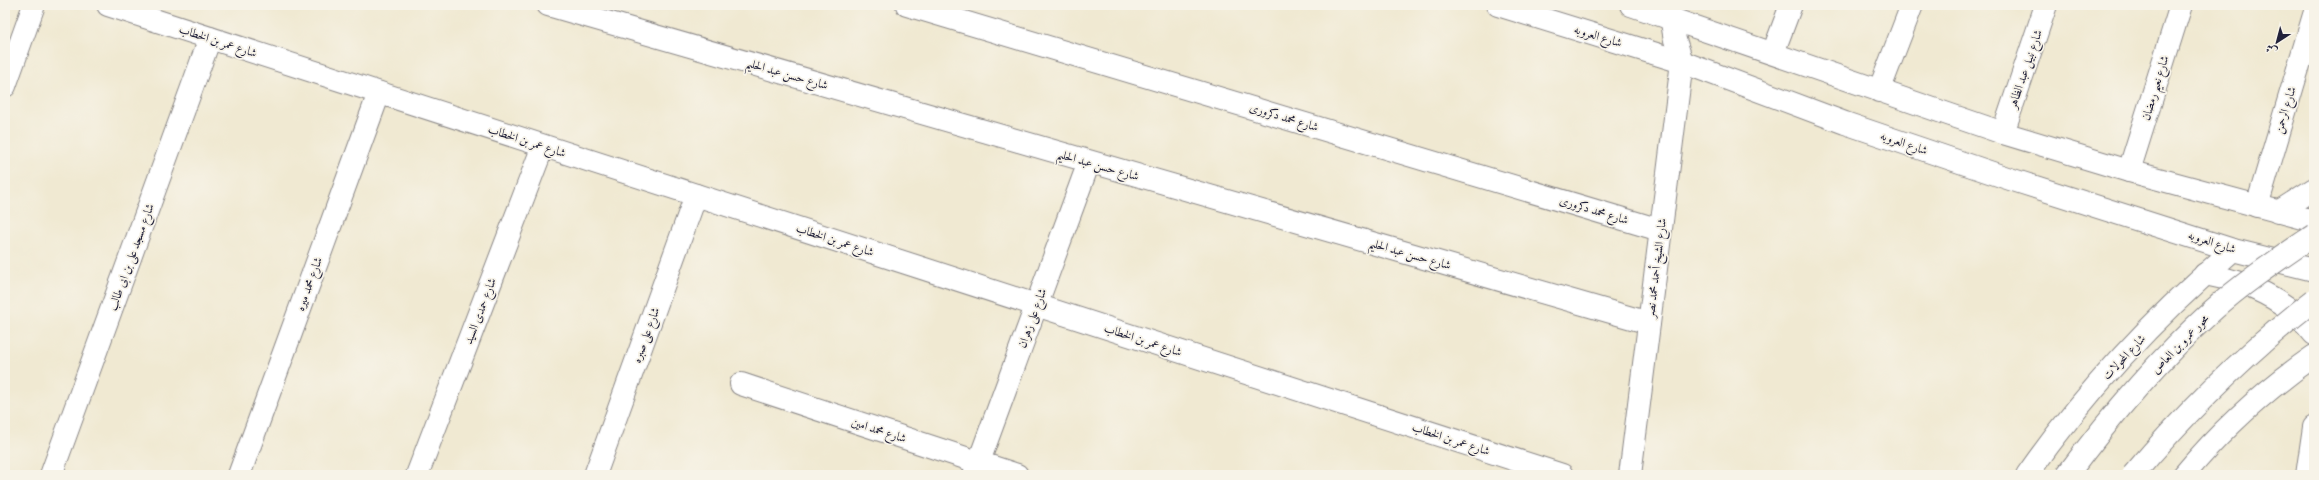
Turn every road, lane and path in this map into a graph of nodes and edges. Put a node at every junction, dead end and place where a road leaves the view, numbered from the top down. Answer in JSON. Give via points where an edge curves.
{"nodes":[{"id":1,"x":34,"y":5,"type":"edge"},
{"id":2,"x":108,"y":5,"type":"edge"},
{"id":3,"x":548,"y":5,"type":"edge"},
{"id":4,"x":907,"y":5,"type":"edge"},
{"id":5,"x":1498,"y":5,"type":"edge"},
{"id":6,"x":1631,"y":5,"type":"edge"},
{"id":7,"x":1791,"y":5,"type":"edge"},
{"id":8,"x":1912,"y":5,"type":"edge"},
{"id":9,"x":2046,"y":5,"type":"edge"},
{"id":10,"x":2181,"y":5,"type":"edge"},
{"id":11,"x":1670,"y":11,"type":"edge"},
{"id":12,"x":2314,"y":15,"type":"edge"},
{"id":13,"x":210,"y":38,"type":"junction"},
{"id":14,"x":1773,"y":53,"type":"junction"},
{"id":15,"x":1682,"y":62,"type":"junction"},
{"id":16,"x":5,"y":86,"type":"edge"},
{"id":17,"x":1879,"y":91,"type":"junction"},
{"id":18,"x":380,"y":93,"type":"junction"},
{"id":19,"x":2003,"y":133,"type":"junction"},
{"id":20,"x":543,"y":146,"type":"junction"},
{"id":21,"x":1089,"y":162,"type":"junction"},
{"id":22,"x":2129,"y":171,"type":"junction"},
{"id":23,"x":2314,"y":189,"type":"edge"},
{"id":24,"x":696,"y":196,"type":"junction"},
{"id":25,"x":2257,"y":206,"type":"junction"},
{"id":26,"x":2278,"y":212,"type":"junction"},
{"id":27,"x":2314,"y":221,"type":"edge"},
{"id":28,"x":1660,"y":230,"type":"junction"},
{"id":29,"x":2314,"y":235,"type":"edge"},
{"id":30,"x":2233,"y":250,"type":"junction"},
{"id":31,"x":2314,"y":270,"type":"edge"},
{"id":32,"x":2204,"y":274,"type":"junction"},
{"id":33,"x":2314,"y":300,"type":"edge"},
{"id":34,"x":1036,"y":306,"type":"junction"},
{"id":35,"x":1649,"y":324,"type":"junction"},
{"id":36,"x":2314,"y":334,"type":"edge"},
{"id":37,"x":2314,"y":356,"type":"edge"},
{"id":38,"x":741,"y":384,"type":"dead end"},
{"id":39,"x":2314,"y":427,"type":"edge"},
{"id":40,"x":976,"y":469,"type":"edge"},
{"id":41,"x":51,"y":475,"type":"edge"},
{"id":42,"x":238,"y":475,"type":"edge"},
{"id":43,"x":417,"y":475,"type":"edge"},
{"id":44,"x":595,"y":475,"type":"edge"},
{"id":45,"x":1017,"y":475,"type":"edge"},
{"id":46,"x":1562,"y":475,"type":"edge"},
{"id":47,"x":1630,"y":475,"type":"edge"},
{"id":48,"x":2027,"y":475,"type":"edge"},
{"id":49,"x":2067,"y":475,"type":"edge"},
{"id":50,"x":2133,"y":475,"type":"edge"},
{"id":51,"x":2184,"y":475,"type":"edge"},
{"id":52,"x":2307,"y":475,"type":"edge"}],
"edges":[{"from":1,"to":16,"type":"street"},
{"from":2,"to":13,"type":"street","name":"شارع عمر بن الخطاب"},
{"from":3,"to":21,"type":"street","name":"شارع حسن عبد الحليم"},
{"from":4,"to":28,"type":"street","name":"شارع محمد دكرورى"},
{"from":5,"to":15,"type":"street","name":"شارع العروبه"},
{"from":6,"to":11,"type":"street"},
{"from":7,"to":14,"type":"street"},
{"from":8,"to":17,"type":"street"},
{"from":9,"to":19,"type":"street","name":"شارع نبيل عبد الظاهر"},
{"from":10,"to":22,"type":"street","name":"شارع نعيم رمضان"},
{"from":11,"to":14,"type":"street"},
{"from":11,"to":15,"type":"street"},
{"from":12,"to":25,"type":"street","name":"شارع الرحمن"},
{"from":13,"to":18,"type":"street","name":"شارع عمر بن الخطاب"},
{"from":13,"to":41,"type":"street","name":"شارع مسجد على بن ابى طالب"},
{"from":14,"to":17,"type":"street"},
{"from":15,"to":28,"type":"street","name":"شارع الشيخ أحمد محمد نصر"},
{"from":15,"to":30,"type":"street","name":"شارع العروبه","via":[[1845,124]]},
{"from":17,"to":19,"type":"street"},
{"from":18,"to":20,"type":"street","name":"شارع عمر بن الخطاب"},
{"from":18,"to":42,"type":"street","name":"شارع محمد ميره"},
{"from":19,"to":22,"type":"street"},
{"from":20,"to":24,"type":"street","name":"شارع عمر بن الخطاب"},
{"from":20,"to":43,"type":"street","name":"شارع حمدى السيد"},
{"from":21,"to":34,"type":"street","name":"شارع على زهران"},
{"from":21,"to":35,"type":"street","name":"شارع حسن عبد الحليم"},
{"from":22,"to":25,"type":"street"},
{"from":23,"to":26,"type":"street"},
{"from":24,"to":34,"type":"street","name":"شارع عمر بن الخطاب"},
{"from":24,"to":44,"type":"street","name":"شارع على صبره"},
{"from":25,"to":26,"type":"street"},
{"from":26,"to":27,"type":"street"},
{"from":28,"to":35,"type":"street","name":"شارع الشيخ أحمد محمد نصر"},
{"from":29,"to":49,"type":"street","name":"محور عمرو بن العاص","bridge":true,"via":[[2261,270],[2212,311],[2122,405]]},
{"from":30,"to":31,"type":"street","name":"شارع العروبه"},
{"from":30,"to":32,"type":"street","name":"شارع المحولات"},
{"from":32,"to":36,"type":"street","via":[[2231,279],[2257,289],[2281,303]]},
{"from":32,"to":48,"type":"street","name":"شارع المحولات","via":[[2124,355]]},
{"from":33,"to":50,"type":"street","bridge":true,"via":[[2252,350],[2208,392]]},
{"from":34,"to":40,"type":"street","name":"شارع على زهران"},
{"from":34,"to":46,"type":"street","name":"شارع عمر بن الخطاب"},
{"from":35,"to":47,"type":"street","name":"شارع الشيخ أحمد محمد نصر"},
{"from":37,"to":51,"type":"street","via":[[2284,377],[2242,413]]},
{"from":38,"to":40,"type":"street","name":"شارع محمد امين"},
{"from":39,"to":52,"type":"street"},
{"from":40,"to":45,"type":"street","name":"شارع محمد امين"}]}
